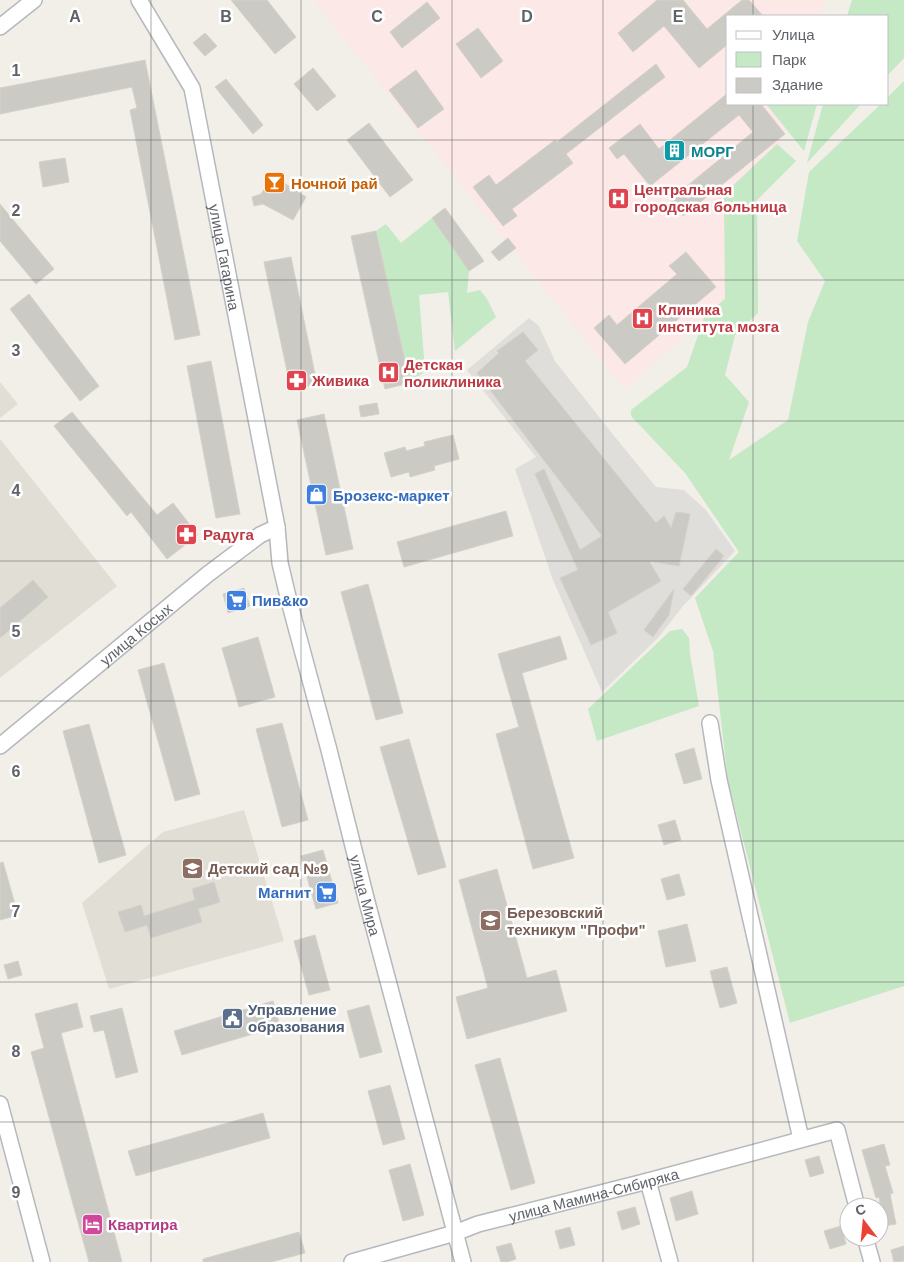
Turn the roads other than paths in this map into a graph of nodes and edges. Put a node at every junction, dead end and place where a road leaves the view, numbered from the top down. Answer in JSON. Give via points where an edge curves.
{"nodes":[{"id":1,"x":34,"y":0,"type":"edge"},
{"id":2,"x":139,"y":0,"type":"edge"},
{"id":3,"x":0,"y":27,"type":"edge"},
{"id":4,"x":277,"y":527,"type":"junction"},
{"id":5,"x":710,"y":723,"type":"dead end"},
{"id":6,"x":0,"y":746,"type":"edge"},
{"id":7,"x":0,"y":1104,"type":"edge"},
{"id":8,"x":800,"y":1140,"type":"junction"},
{"id":9,"x":648,"y":1181,"type":"junction"},
{"id":10,"x":854,"y":1197,"type":"edge"},
{"id":11,"x":455,"y":1233,"type":"junction"},
{"id":12,"x":868,"y":1247,"type":"edge"},
{"id":13,"x":42,"y":1262,"type":"edge"},
{"id":14,"x":352,"y":1262,"type":"edge"},
{"id":15,"x":462,"y":1262,"type":"edge"},
{"id":16,"x":670,"y":1262,"type":"edge"},
{"id":17,"x":872,"y":1262,"type":"edge"}],
"edges":[{"from":1,"to":3,"type":"street"},
{"from":2,"to":4,"type":"street","name":"улица Гагарина","via":[[192,88]]},
{"from":4,"to":6,"type":"street","name":"улица Косых","via":[[260,535],[208,574]]},
{"from":4,"to":11,"type":"street","name":"улица Мира","via":[[280,563],[289,601]]},
{"from":5,"to":8,"type":"street","via":[[719,780]]},
{"from":7,"to":13,"type":"street"},
{"from":8,"to":9,"type":"street","name":"улица Мамина-Сибиряка"},
{"from":8,"to":10,"type":"street","name":"улица Мамина-Сибиряка","via":[[836,1130]]},
{"from":9,"to":11,"type":"street","name":"улица Мамина-Сибиряка","via":[[478,1224]]},
{"from":9,"to":16,"type":"street"},
{"from":11,"to":14,"type":"street","name":"улица Мамина-Сибиряка"},
{"from":11,"to":15,"type":"street","name":"улица Мира"},
{"from":12,"to":17,"type":"street"}]}
